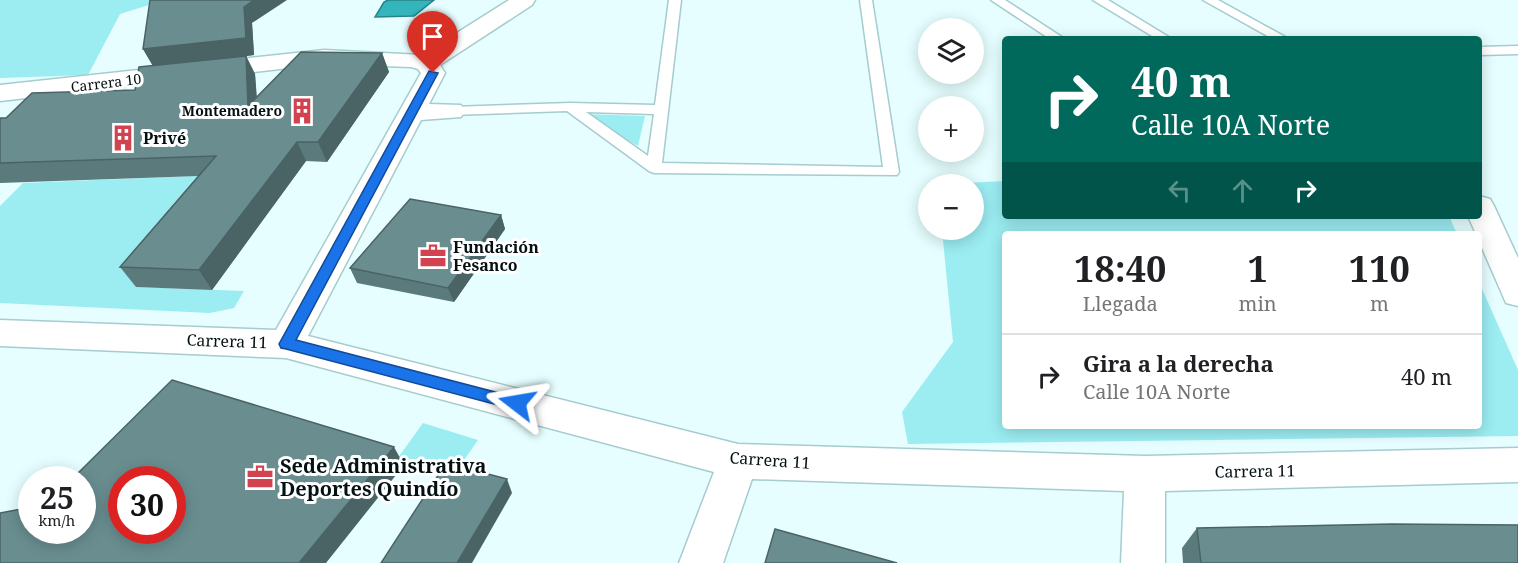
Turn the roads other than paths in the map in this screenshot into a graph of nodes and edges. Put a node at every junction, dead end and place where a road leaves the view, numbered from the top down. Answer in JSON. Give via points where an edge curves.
{"nodes":[{"id":1,"x":524,"y":0,"type":"edge"},
{"id":2,"x":675,"y":0,"type":"edge"},
{"id":3,"x":866,"y":0,"type":"edge"},
{"id":4,"x":997,"y":0,"type":"edge"},
{"id":5,"x":1099,"y":0,"type":"edge"},
{"id":6,"x":1209,"y":0,"type":"edge"},
{"id":7,"x":1054,"y":36,"type":"edge"},
{"id":8,"x":1161,"y":36,"type":"edge"},
{"id":9,"x":1277,"y":36,"type":"edge"},
{"id":10,"x":1518,"y":50,"type":"edge"},
{"id":11,"x":1482,"y":51,"type":"edge"},
{"id":12,"x":426,"y":63,"type":"junction"},
{"id":13,"x":0,"y":93,"type":"edge"},
{"id":14,"x":570,"y":107,"type":"junction"},
{"id":15,"x":662,"y":110,"type":"junction"},
{"id":16,"x":452,"y":111,"type":"joint"},
{"id":17,"x":411,"y":112,"type":"junction"},
{"id":18,"x":654,"y":168,"type":"junction"},
{"id":19,"x":1482,"y":213,"type":"edge"},
{"id":20,"x":1518,"y":294,"type":"edge"},
{"id":21,"x":0,"y":333,"type":"edge"},
{"id":22,"x":286,"y":344,"type":"junction"},
{"id":23,"x":738,"y":461,"type":"junction"},
{"id":24,"x":1518,"y":465,"type":"edge"},
{"id":25,"x":1145,"y":474,"type":"junction"},
{"id":26,"x":701,"y":563,"type":"edge"},
{"id":27,"x":1143,"y":563,"type":"edge"}],
"edges":[{"from":1,"to":12,"type":"street"},
{"from":2,"to":15,"type":"lane"},
{"from":3,"to":18,"type":"lane","via":[[891,172]]},
{"from":4,"to":7,"type":"lane"},
{"from":5,"to":8,"type":"lane"},
{"from":6,"to":9,"type":"lane"},
{"from":10,"to":11,"type":"lane"},
{"from":12,"to":13,"type":"street","name":"Carrera 10","via":[[324,57]]},
{"from":12,"to":17,"type":"street","via":[[433,73]]},
{"from":14,"to":15,"type":"lane"},
{"from":14,"to":16,"type":"lane"},
{"from":14,"to":18,"type":"lane"},
{"from":15,"to":18,"type":"lane"},
{"from":16,"to":17,"type":"street"},
{"from":17,"to":22,"type":"street"},
{"from":19,"to":20,"type":"street"},
{"from":21,"to":22,"type":"street","name":"Carrera 11"},
{"from":22,"to":23,"type":"street","name":"Carrera 11"},
{"from":23,"to":25,"type":"street","name":"Carrera 11"},
{"from":23,"to":26,"type":"street"},
{"from":24,"to":25,"type":"street","name":"Carrera 11"},
{"from":25,"to":27,"type":"street"}]}
